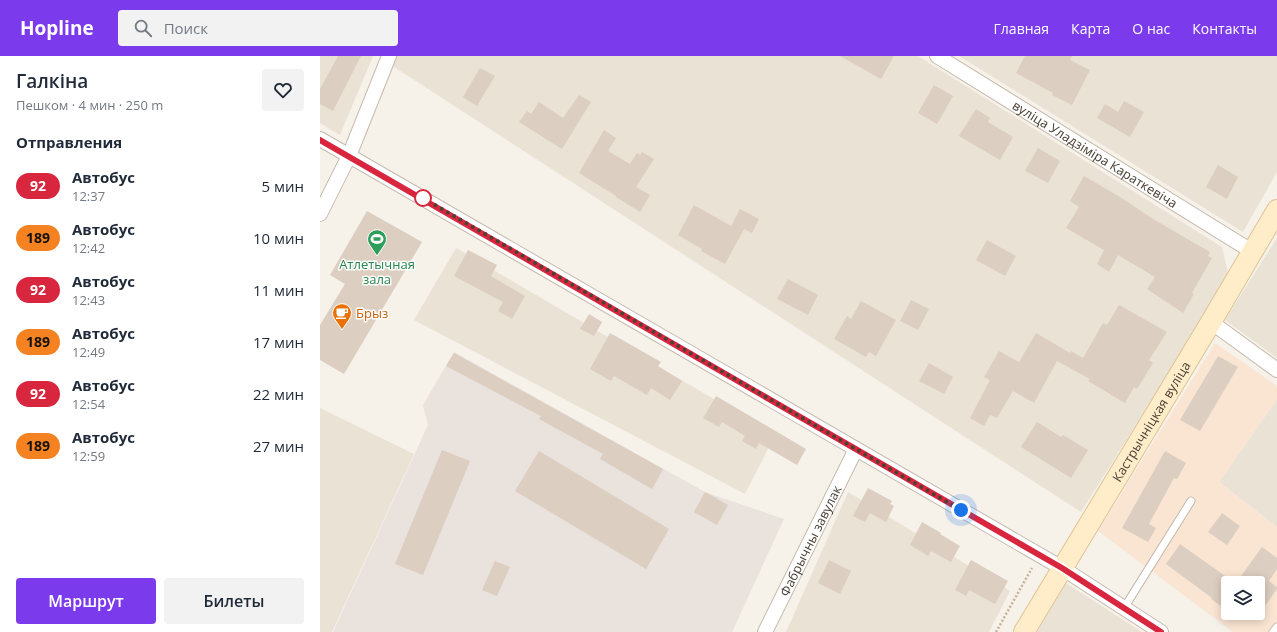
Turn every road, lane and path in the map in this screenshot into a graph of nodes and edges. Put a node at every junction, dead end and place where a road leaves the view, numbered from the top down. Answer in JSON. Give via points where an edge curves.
{"nodes":[{"id":1,"x":389,"y":56,"type":"edge"},
{"id":2,"x":937,"y":56,"type":"edge"},
{"id":3,"x":320,"y":140,"type":"edge"},
{"id":4,"x":349,"y":156,"type":"junction"},
{"id":5,"x":320,"y":214,"type":"edge"},
{"id":6,"x":1275,"y":217,"type":"edge"},
{"id":7,"x":1253,"y":252,"type":"junction"},
{"id":8,"x":1211,"y":322,"type":"junction"},
{"id":9,"x":1277,"y":370,"type":"edge"},
{"id":10,"x":856,"y":449,"type":"junction"},
{"id":11,"x":1190,"y":501,"type":"dead end"},
{"id":12,"x":1039,"y":555,"type":"junction"},
{"id":13,"x":1062,"y":568,"type":"junction"},
{"id":14,"x":1124,"y":608,"type":"junction"},
{"id":15,"x":1277,"y":627,"type":"edge"},
{"id":16,"x":765,"y":632,"type":"edge"},
{"id":17,"x":996,"y":632,"type":"edge"},
{"id":18,"x":1024,"y":632,"type":"edge"},
{"id":19,"x":1161,"y":632,"type":"edge"},
{"id":20,"x":1274,"y":632,"type":"edge"}],
"edges":[{"from":1,"to":4,"type":"street"},
{"from":2,"to":7,"type":"street","name":"вуліца Уладзіміра Караткевіча"},
{"from":3,"to":4,"type":"street"},
{"from":4,"to":5,"type":"street"},
{"from":4,"to":10,"type":"street"},
{"from":6,"to":7,"type":"main road","name":"Кастрычніцкая вуліца"},
{"from":7,"to":8,"type":"main road","name":"Кастрычніцкая вуліца"},
{"from":8,"to":9,"type":"street"},
{"from":8,"to":13,"type":"main road","name":"Кастрычніцкая вуліца"},
{"from":10,"to":12,"type":"street"},
{"from":10,"to":16,"type":"street","name":"Фабрычны завулак"},
{"from":11,"to":14,"type":"lane"},
{"from":12,"to":13,"type":"street"},
{"from":12,"to":17,"type":"path"},
{"from":13,"to":14,"type":"street"},
{"from":13,"to":18,"type":"main road","name":"Кастрычніцкая вуліца"},
{"from":14,"to":19,"type":"street"},
{"from":15,"to":20,"type":"lane"}]}
